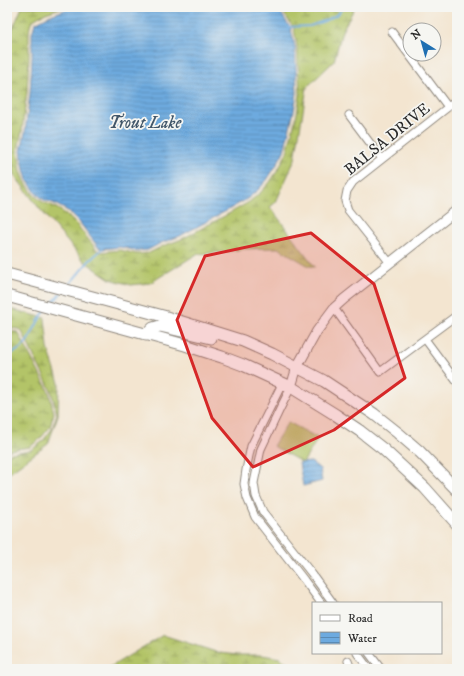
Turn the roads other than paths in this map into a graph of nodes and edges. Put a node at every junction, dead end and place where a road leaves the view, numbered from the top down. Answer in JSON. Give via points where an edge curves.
{"nodes":[{"id":1,"x":392,"y":32,"type":"dead end"},
{"id":2,"x":457,"y":100,"type":"edge"},
{"id":3,"x":448,"y":107,"type":"junction"},
{"id":4,"x":348,"y":115,"type":"dead end"},
{"id":5,"x":382,"y":159,"type":"junction"},
{"id":6,"x":457,"y":210,"type":"edge"},
{"id":7,"x":390,"y":263,"type":"junction"},
{"id":8,"x":7,"y":274,"type":"edge"},
{"id":9,"x":7,"y":296,"type":"edge"},
{"id":10,"x":334,"y":308,"type":"junction"},
{"id":11,"x":457,"y":315,"type":"edge"},
{"id":12,"x":146,"y":335,"type":"junction"},
{"id":13,"x":425,"y":339,"type":"junction"},
{"id":14,"x":243,"y":341,"type":"junction"},
{"id":15,"x":297,"y":367,"type":"junction"},
{"id":16,"x":457,"y":382,"type":"edge"},
{"id":17,"x":286,"y":386,"type":"junction"},
{"id":18,"x":457,"y":490,"type":"edge"},
{"id":19,"x":457,"y":524,"type":"edge"},
{"id":20,"x":320,"y":602,"type":"edge"},
{"id":21,"x":331,"y":602,"type":"edge"},
{"id":22,"x":358,"y":654,"type":"edge"},
{"id":23,"x":370,"y":654,"type":"edge"},
{"id":24,"x":348,"y":661,"type":"dead end"},
{"id":25,"x":351,"y":669,"type":"edge"},
{"id":26,"x":369,"y":669,"type":"edge"},
{"id":27,"x":381,"y":669,"type":"edge"}],
"edges":[{"from":1,"to":3,"type":"street"},
{"from":2,"to":3,"type":"street","name":"BALSA DRIVE"},
{"from":3,"to":5,"type":"street","name":"BALSA DRIVE"},
{"from":4,"to":5,"type":"street"},
{"from":5,"to":7,"type":"street","name":"BALSA DRIVE","via":[[353,182],[344,201],[348,210]]},
{"from":6,"to":7,"type":"street"},
{"from":7,"to":10,"type":"street"},
{"from":8,"to":14,"type":"main road","via":[[163,316]]},
{"from":9,"to":12,"type":"main road"},
{"from":10,"to":13,"type":"street","via":[[380,372]]},
{"from":10,"to":15,"type":"street","via":[[317,331]]},
{"from":11,"to":13,"type":"street"},
{"from":12,"to":14,"type":"main road","via":[[160,326],[223,341]]},
{"from":12,"to":17,"type":"main road","via":[[222,357]]},
{"from":13,"to":16,"type":"street"},
{"from":14,"to":15,"type":"main road"},
{"from":15,"to":17,"type":"street"},
{"from":15,"to":18,"type":"main road","via":[[324,381],[374,414],[420,452]]},
{"from":17,"to":19,"type":"main road","via":[[336,415],[383,449],[425,488]]},
{"from":17,"to":20,"type":"street","via":[[252,446],[244,484],[255,517]]},
{"from":17,"to":21,"type":"street","via":[[280,407],[261,449],[254,483],[256,496],[263,512]]},
{"from":22,"to":26,"type":"street"},
{"from":23,"to":27,"type":"street"},
{"from":24,"to":25,"type":"street"}]}
